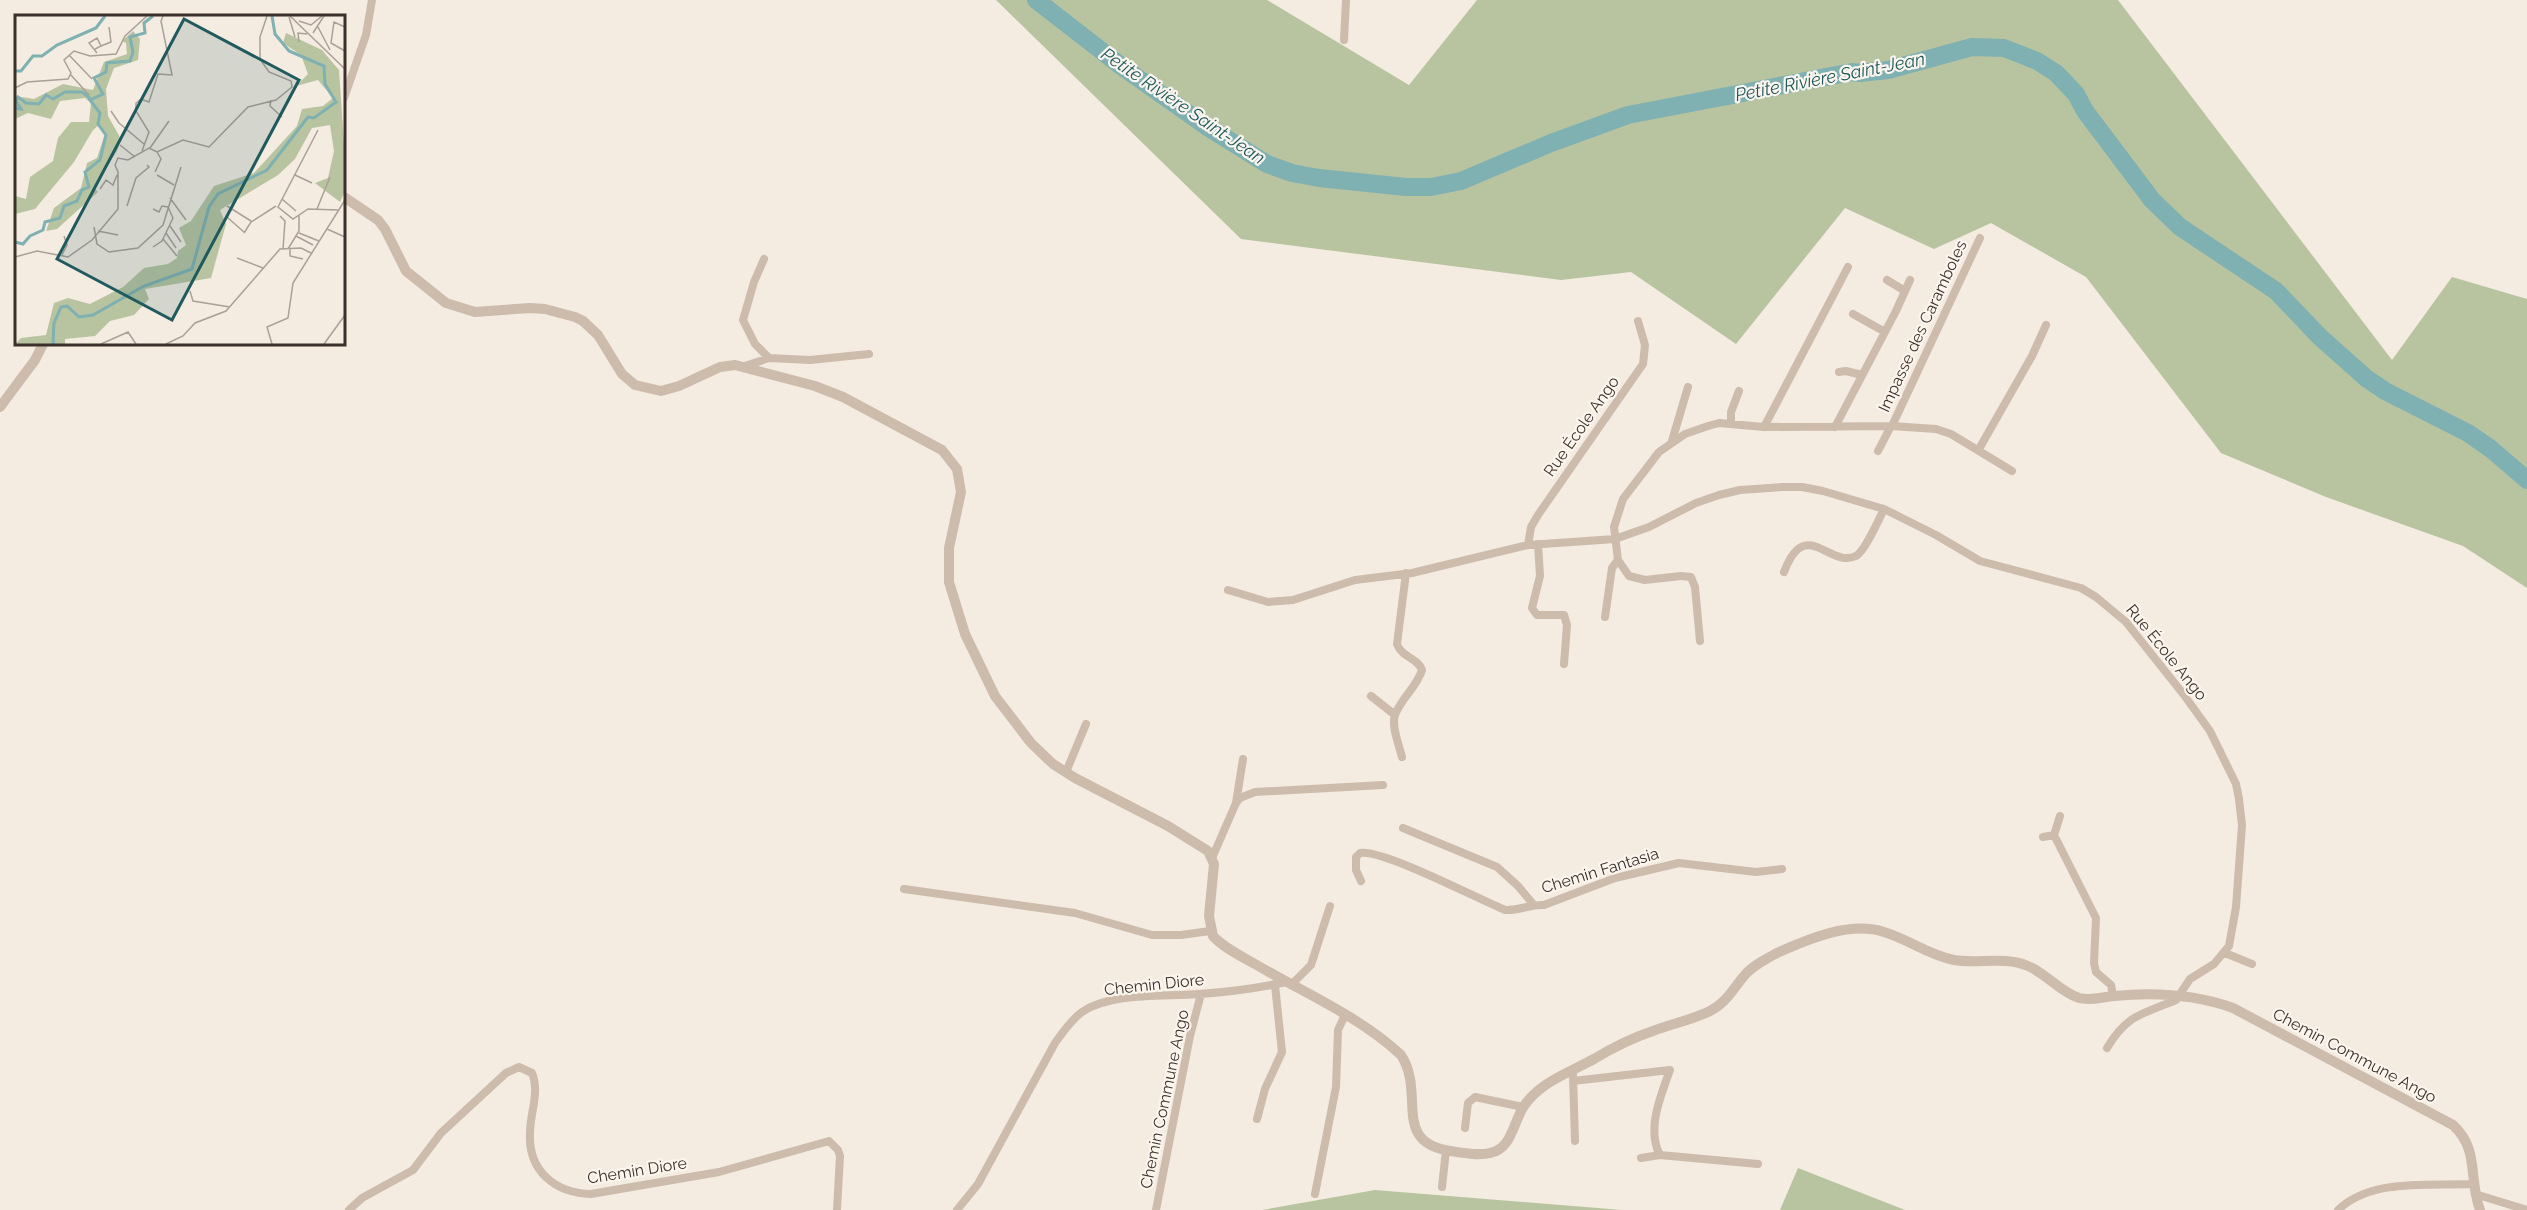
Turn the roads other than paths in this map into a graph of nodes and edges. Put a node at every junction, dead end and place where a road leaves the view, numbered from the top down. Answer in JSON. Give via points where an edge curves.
{"nodes":[{"id":1,"x":372,"y":0,"type":"edge"},
{"id":2,"x":1346,"y":0,"type":"edge"},
{"id":3,"x":1344,"y":40,"type":"dead end"},
{"id":4,"x":345,"y":95,"type":"edge"},
{"id":5,"x":345,"y":198,"type":"edge"},
{"id":6,"x":1980,"y":238,"type":"dead end"},
{"id":7,"x":764,"y":259,"type":"dead end"},
{"id":8,"x":1848,"y":267,"type":"dead end"},
{"id":9,"x":1887,"y":280,"type":"dead end"},
{"id":10,"x":1910,"y":280,"type":"dead end"},
{"id":11,"x":1905,"y":291,"type":"junction"},
{"id":12,"x":1853,"y":314,"type":"dead end"},
{"id":13,"x":1638,"y":321,"type":"dead end"},
{"id":14,"x":2046,"y":325,"type":"dead end"},
{"id":15,"x":1884,"y":332,"type":"junction"},
{"id":16,"x":42,"y":345,"type":"edge"},
{"id":17,"x":869,"y":354,"type":"dead end"},
{"id":18,"x":769,"y":358,"type":"junction"},
{"id":19,"x":742,"y":367,"type":"junction"},
{"id":20,"x":1839,"y":372,"type":"dead end"},
{"id":21,"x":1862,"y":375,"type":"junction"},
{"id":22,"x":1688,"y":387,"type":"dead end"},
{"id":23,"x":1739,"y":391,"type":"dead end"},
{"id":24,"x":0,"y":407,"type":"edge"},
{"id":25,"x":1731,"y":424,"type":"junction"},
{"id":26,"x":1891,"y":426,"type":"junction"},
{"id":27,"x":1764,"y":427,"type":"junction"},
{"id":28,"x":1835,"y":427,"type":"junction"},
{"id":29,"x":1672,"y":441,"type":"junction"},
{"id":30,"x":1979,"y":449,"type":"junction"},
{"id":31,"x":1878,"y":451,"type":"dead end"},
{"id":32,"x":2012,"y":471,"type":"dead end"},
{"id":33,"x":1884,"y":509,"type":"junction"},
{"id":34,"x":1615,"y":539,"type":"junction"},
{"id":35,"x":1538,"y":544,"type":"junction"},
{"id":36,"x":1528,"y":545,"type":"junction"},
{"id":37,"x":1618,"y":560,"type":"junction"},
{"id":38,"x":1784,"y":572,"type":"dead end"},
{"id":39,"x":1406,"y":573,"type":"junction"},
{"id":40,"x":1228,"y":590,"type":"dead end"},
{"id":41,"x":1605,"y":617,"type":"dead end"},
{"id":42,"x":1700,"y":641,"type":"dead end"},
{"id":43,"x":1564,"y":664,"type":"dead end"},
{"id":44,"x":1371,"y":696,"type":"dead end"},
{"id":45,"x":1395,"y":715,"type":"junction"},
{"id":46,"x":1086,"y":723,"type":"dead end"},
{"id":47,"x":1402,"y":757,"type":"dead end"},
{"id":48,"x":1243,"y":759,"type":"dead end"},
{"id":49,"x":1066,"y":772,"type":"junction"},
{"id":50,"x":1383,"y":785,"type":"dead end"},
{"id":51,"x":1236,"y":803,"type":"junction"},
{"id":52,"x":2060,"y":816,"type":"dead end"},
{"id":53,"x":1403,"y":828,"type":"dead end"},
{"id":54,"x":2054,"y":835,"type":"junction"},
{"id":55,"x":2043,"y":837,"type":"dead end"},
{"id":56,"x":1212,"y":858,"type":"junction"},
{"id":57,"x":1782,"y":869,"type":"dead end"},
{"id":58,"x":1361,"y":881,"type":"dead end"},
{"id":59,"x":903,"y":889,"type":"dead end"},
{"id":60,"x":1533,"y":904,"type":"junction"},
{"id":61,"x":1330,"y":906,"type":"dead end"},
{"id":62,"x":1210,"y":931,"type":"junction"},
{"id":63,"x":2225,"y":953,"type":"junction"},
{"id":64,"x":2252,"y":964,"type":"dead end"},
{"id":65,"x":1284,"y":984,"type":"junction"},
{"id":66,"x":1201,"y":994,"type":"junction"},
{"id":67,"x":2179,"y":994,"type":"junction"},
{"id":68,"x":2113,"y":996,"type":"junction"},
{"id":69,"x":1345,"y":1014,"type":"junction"},
{"id":70,"x":2107,"y":1048,"type":"dead end"},
{"id":71,"x":1573,"y":1075,"type":"junction"},
{"id":72,"x":1523,"y":1107,"type":"junction"},
{"id":73,"x":1257,"y":1119,"type":"dead end"},
{"id":74,"x":1465,"y":1128,"type":"dead end"},
{"id":75,"x":1575,"y":1141,"type":"dead end"},
{"id":76,"x":1446,"y":1150,"type":"junction"},
{"id":77,"x":1660,"y":1155,"type":"junction"},
{"id":78,"x":1641,"y":1158,"type":"dead end"},
{"id":79,"x":1758,"y":1164,"type":"dead end"},
{"id":80,"x":1442,"y":1187,"type":"dead end"},
{"id":81,"x":2474,"y":1189,"type":"junction"},
{"id":82,"x":1315,"y":1194,"type":"dead end"},
{"id":83,"x":349,"y":1210,"type":"edge"},
{"id":84,"x":837,"y":1210,"type":"edge"},
{"id":85,"x":957,"y":1210,"type":"edge"},
{"id":86,"x":1156,"y":1210,"type":"edge"},
{"id":87,"x":2338,"y":1210,"type":"edge"},
{"id":88,"x":2480,"y":1210,"type":"edge"},
{"id":89,"x":2527,"y":1210,"type":"edge"}],
"edges":[{"from":1,"to":4,"type":"street","via":[[366,35]]},
{"from":2,"to":3,"type":"street"},
{"from":5,"to":19,"type":"street","via":[[378,220],[406,271],[446,303],[475,312],[530,308],[575,317],[598,335],[621,374],[635,386],[661,391],[720,367]]},
{"from":6,"to":26,"type":"street","name":"Impasse des Caramboles"},
{"from":7,"to":18,"type":"street","via":[[743,320],[755,344]]},
{"from":8,"to":27,"type":"street"},
{"from":9,"to":11,"type":"street"},
{"from":10,"to":11,"type":"street"},
{"from":11,"to":15,"type":"street"},
{"from":12,"to":15,"type":"street"},
{"from":13,"to":36,"type":"street","name":"Rue École Ango","via":[[1645,345],[1643,364],[1538,515]]},
{"from":14,"to":30,"type":"street"},
{"from":15,"to":21,"type":"street"},
{"from":16,"to":24,"type":"street"},
{"from":17,"to":18,"type":"street","via":[[810,360]]},
{"from":18,"to":19,"type":"street"},
{"from":19,"to":49,"type":"street","via":[[843,397],[936,447],[954,462],[961,492],[948,563],[954,603],[995,696],[1031,743]]},
{"from":20,"to":21,"type":"street"},
{"from":21,"to":28,"type":"street"},
{"from":22,"to":29,"type":"street"},
{"from":23,"to":25,"type":"street"},
{"from":25,"to":27,"type":"street"},
{"from":25,"to":29,"type":"street","via":[[1708,426]]},
{"from":26,"to":28,"type":"street"},
{"from":26,"to":30,"type":"street","via":[[1936,429]]},
{"from":26,"to":31,"type":"street","name":"Impasse des Caramboles"},
{"from":27,"to":28,"type":"street"},
{"from":29,"to":34,"type":"street","via":[[1623,499],[1615,517]]},
{"from":30,"to":32,"type":"street"},
{"from":33,"to":34,"type":"street","name":"Rue École Ango","via":[[1802,487],[1740,490],[1696,503]]},
{"from":33,"to":38,"type":"street","via":[[1854,557],[1803,546],[1791,555]]},
{"from":33,"to":63,"type":"street","name":"Rue École Ango","via":[[1980,561],[2062,582],[2096,597],[2126,622],[2184,695],[2210,730],[2236,784],[2242,812],[2234,924]]},
{"from":34,"to":35,"type":"street","name":"Rue École Ango"},
{"from":34,"to":37,"type":"street"},
{"from":35,"to":36,"type":"street","name":"Rue École Ango"},
{"from":35,"to":43,"type":"street","via":[[1540,576],[1532,608],[1537,615],[1564,615]]},
{"from":36,"to":39,"type":"street","name":"Rue École Ango"},
{"from":37,"to":41,"type":"street","via":[[1612,568]]},
{"from":37,"to":42,"type":"street","via":[[1629,576],[1637,579],[1691,577]]},
{"from":39,"to":40,"type":"street","name":"Rue École Ango","via":[[1355,580],[1279,602]]},
{"from":39,"to":45,"type":"street","via":[[1397,644],[1401,653],[1422,670]]},
{"from":44,"to":45,"type":"street"},
{"from":45,"to":47,"type":"street"},
{"from":46,"to":49,"type":"street"},
{"from":48,"to":51,"type":"street"},
{"from":49,"to":56,"type":"street","via":[[1168,826],[1208,851]]},
{"from":50,"to":51,"type":"street","via":[[1255,792]]},
{"from":51,"to":56,"type":"street"},
{"from":52,"to":54,"type":"street"},
{"from":53,"to":60,"type":"street","name":"Chemin Fantasia","via":[[1497,867]]},
{"from":54,"to":55,"type":"street"},
{"from":54,"to":68,"type":"street","via":[[2094,913],[2095,968],[2111,985]]},
{"from":56,"to":62,"type":"street"},
{"from":57,"to":60,"type":"street","name":"Chemin Fantasia","via":[[1756,872],[1678,863],[1615,878],[1544,905]]},
{"from":58,"to":60,"type":"street","name":"Chemin Fantasia","via":[[1356,857],[1371,853],[1505,910]]},
{"from":59,"to":62,"type":"street","via":[[1075,913],[1152,935]]},
{"from":61,"to":65,"type":"street","via":[[1311,964]]},
{"from":62,"to":65,"type":"street","name":"Chemin Commune Ango","via":[[1217,940]]},
{"from":63,"to":64,"type":"street"},
{"from":63,"to":67,"type":"street","via":[[2190,979]]},
{"from":65,"to":66,"type":"street","name":"Chemin Diore"},
{"from":65,"to":69,"type":"street","name":"Chemin Commune Ango"},
{"from":65,"to":73,"type":"street","via":[[1282,1052]]},
{"from":66,"to":85,"type":"street","name":"Chemin Diore","via":[[1122,999],[1083,1011],[1055,1043],[978,1184]]},
{"from":66,"to":86,"type":"street","name":"Chemin Commune Ango"},
{"from":67,"to":68,"type":"street","name":"Chemin Commune Ango"},
{"from":67,"to":70,"type":"street","via":[[2176,1000],[2126,1022]]},
{"from":67,"to":81,"type":"street","name":"Chemin Commune Ango","via":[[2233,1008],[2442,1117],[2467,1142],[2472,1154]]},
{"from":68,"to":71,"type":"street","name":"Chemin Commune Ango","via":[[2079,998],[2026,965],[1951,959],[1884,932],[1846,930],[1776,954],[1746,974],[1727,1000],[1710,1011],[1638,1037]]},
{"from":69,"to":76,"type":"street","name":"Chemin Commune Ango","via":[[1401,1055],[1410,1073],[1417,1135],[1432,1147]]},
{"from":69,"to":82,"type":"street","via":[[1338,1030],[1336,1087]]},
{"from":71,"to":72,"type":"street","name":"Chemin Commune Ango","via":[[1546,1084]]},
{"from":71,"to":75,"type":"street"},
{"from":71,"to":77,"type":"street","name":"Chemin Commune Ango","via":[[1670,1070],[1656,1114]]},
{"from":72,"to":74,"type":"street","via":[[1475,1097],[1468,1102]]},
{"from":72,"to":76,"type":"street","name":"Chemin Commune Ango","via":[[1501,1149],[1480,1154]]},
{"from":76,"to":80,"type":"street"},
{"from":77,"to":78,"type":"street"},
{"from":77,"to":79,"type":"street"},
{"from":81,"to":87,"type":"street","via":[[2398,1187],[2366,1191]]},
{"from":81,"to":88,"type":"street","name":"Chemin Commune Ango"},
{"from":81,"to":89,"type":"street"},
{"from":83,"to":84,"type":"street","name":"Chemin Diore","via":[[362,1198],[407,1175],[441,1133],[506,1072],[519,1067],[532,1073],[536,1082],[530,1133],[533,1154],[542,1174],[558,1187],[591,1194],[719,1173],[829,1142],[840,1156]]}]}
